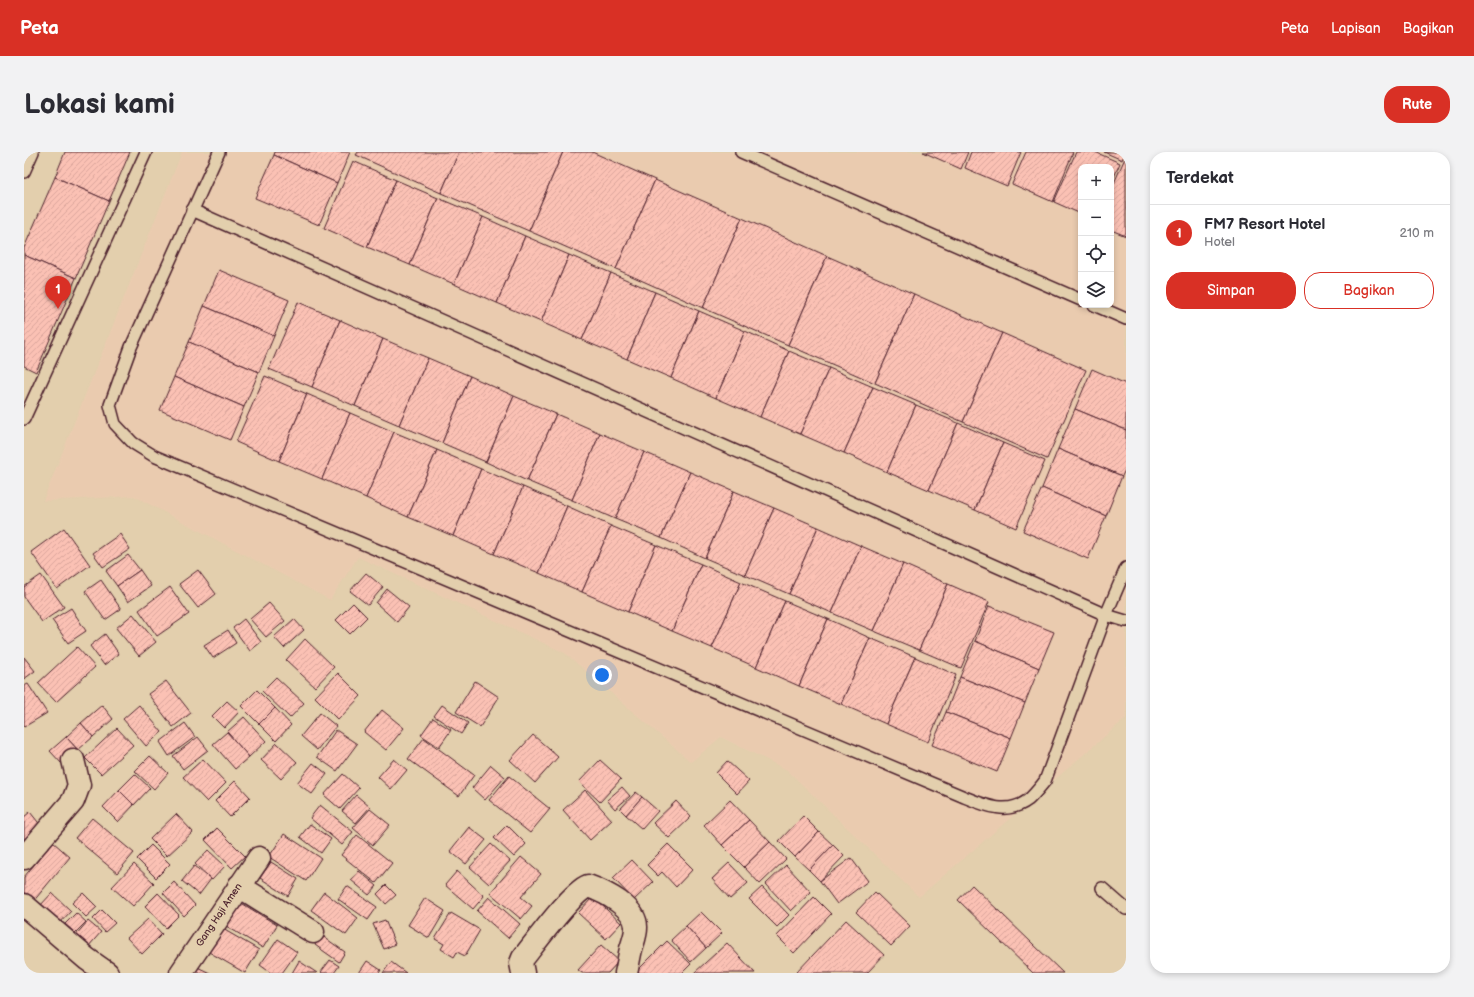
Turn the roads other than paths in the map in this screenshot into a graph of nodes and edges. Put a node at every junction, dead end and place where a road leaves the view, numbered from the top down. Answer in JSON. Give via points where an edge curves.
{"nodes":[{"id":1,"x":146,"y":152,"type":"edge"},
{"id":2,"x":219,"y":152,"type":"edge"},
{"id":3,"x":741,"y":152,"type":"edge"},
{"id":4,"x":29,"y":155,"type":"edge"},
{"id":5,"x":24,"y":172,"type":"edge"},
{"id":6,"x":192,"y":210,"type":"junction"},
{"id":7,"x":1078,"y":299,"type":"edge"},
{"id":8,"x":1101,"y":308,"type":"edge"},
{"id":9,"x":1126,"y":319,"type":"edge"},
{"id":10,"x":24,"y":419,"type":"edge"},
{"id":11,"x":1126,"y":568,"type":"edge"},
{"id":12,"x":1106,"y":615,"type":"junction"},
{"id":13,"x":1126,"y":620,"type":"edge"},
{"id":14,"x":73,"y":760,"type":"dead end"},
{"id":15,"x":24,"y":858,"type":"edge"},
{"id":16,"x":259,"y":858,"type":"dead end"},
{"id":17,"x":239,"y":886,"type":"junction"},
{"id":18,"x":1102,"y":888,"type":"dead end"},
{"id":19,"x":24,"y":905,"type":"edge"},
{"id":20,"x":1126,"y":909,"type":"edge"},
{"id":21,"x":313,"y":932,"type":"dead end"},
{"id":22,"x":107,"y":973,"type":"edge"},
{"id":23,"x":181,"y":973,"type":"edge"},
{"id":24,"x":523,"y":973,"type":"edge"},
{"id":25,"x":626,"y":973,"type":"edge"}],
"edges":[{"from":1,"to":10,"type":"lane"},
{"from":2,"to":6,"type":"lane"},
{"from":3,"to":7,"type":"lane"},
{"from":4,"to":5,"type":"lane"},
{"from":6,"to":12,"type":"lane"},
{"from":6,"to":12,"type":"lane","via":[[131,348],[110,405],[115,424],[133,443],[154,456],[990,807],[1010,809],[1028,800],[1045,781]]},
{"from":8,"to":9,"type":"lane"},
{"from":11,"to":12,"type":"lane"},
{"from":12,"to":13,"type":"lane"},
{"from":14,"to":15,"type":"street","via":[[79,785],[73,801]]},
{"from":16,"to":17,"type":"street","name":"Gang Haji Amen"},
{"from":17,"to":21,"type":"street"},
{"from":17,"to":23,"type":"street","name":"Gang Haji Amen"},
{"from":18,"to":20,"type":"lane"},
{"from":19,"to":22,"type":"street"},
{"from":24,"to":25,"type":"street","via":[[523,958],[566,906],[588,886],[631,911],[636,920]]}]}
